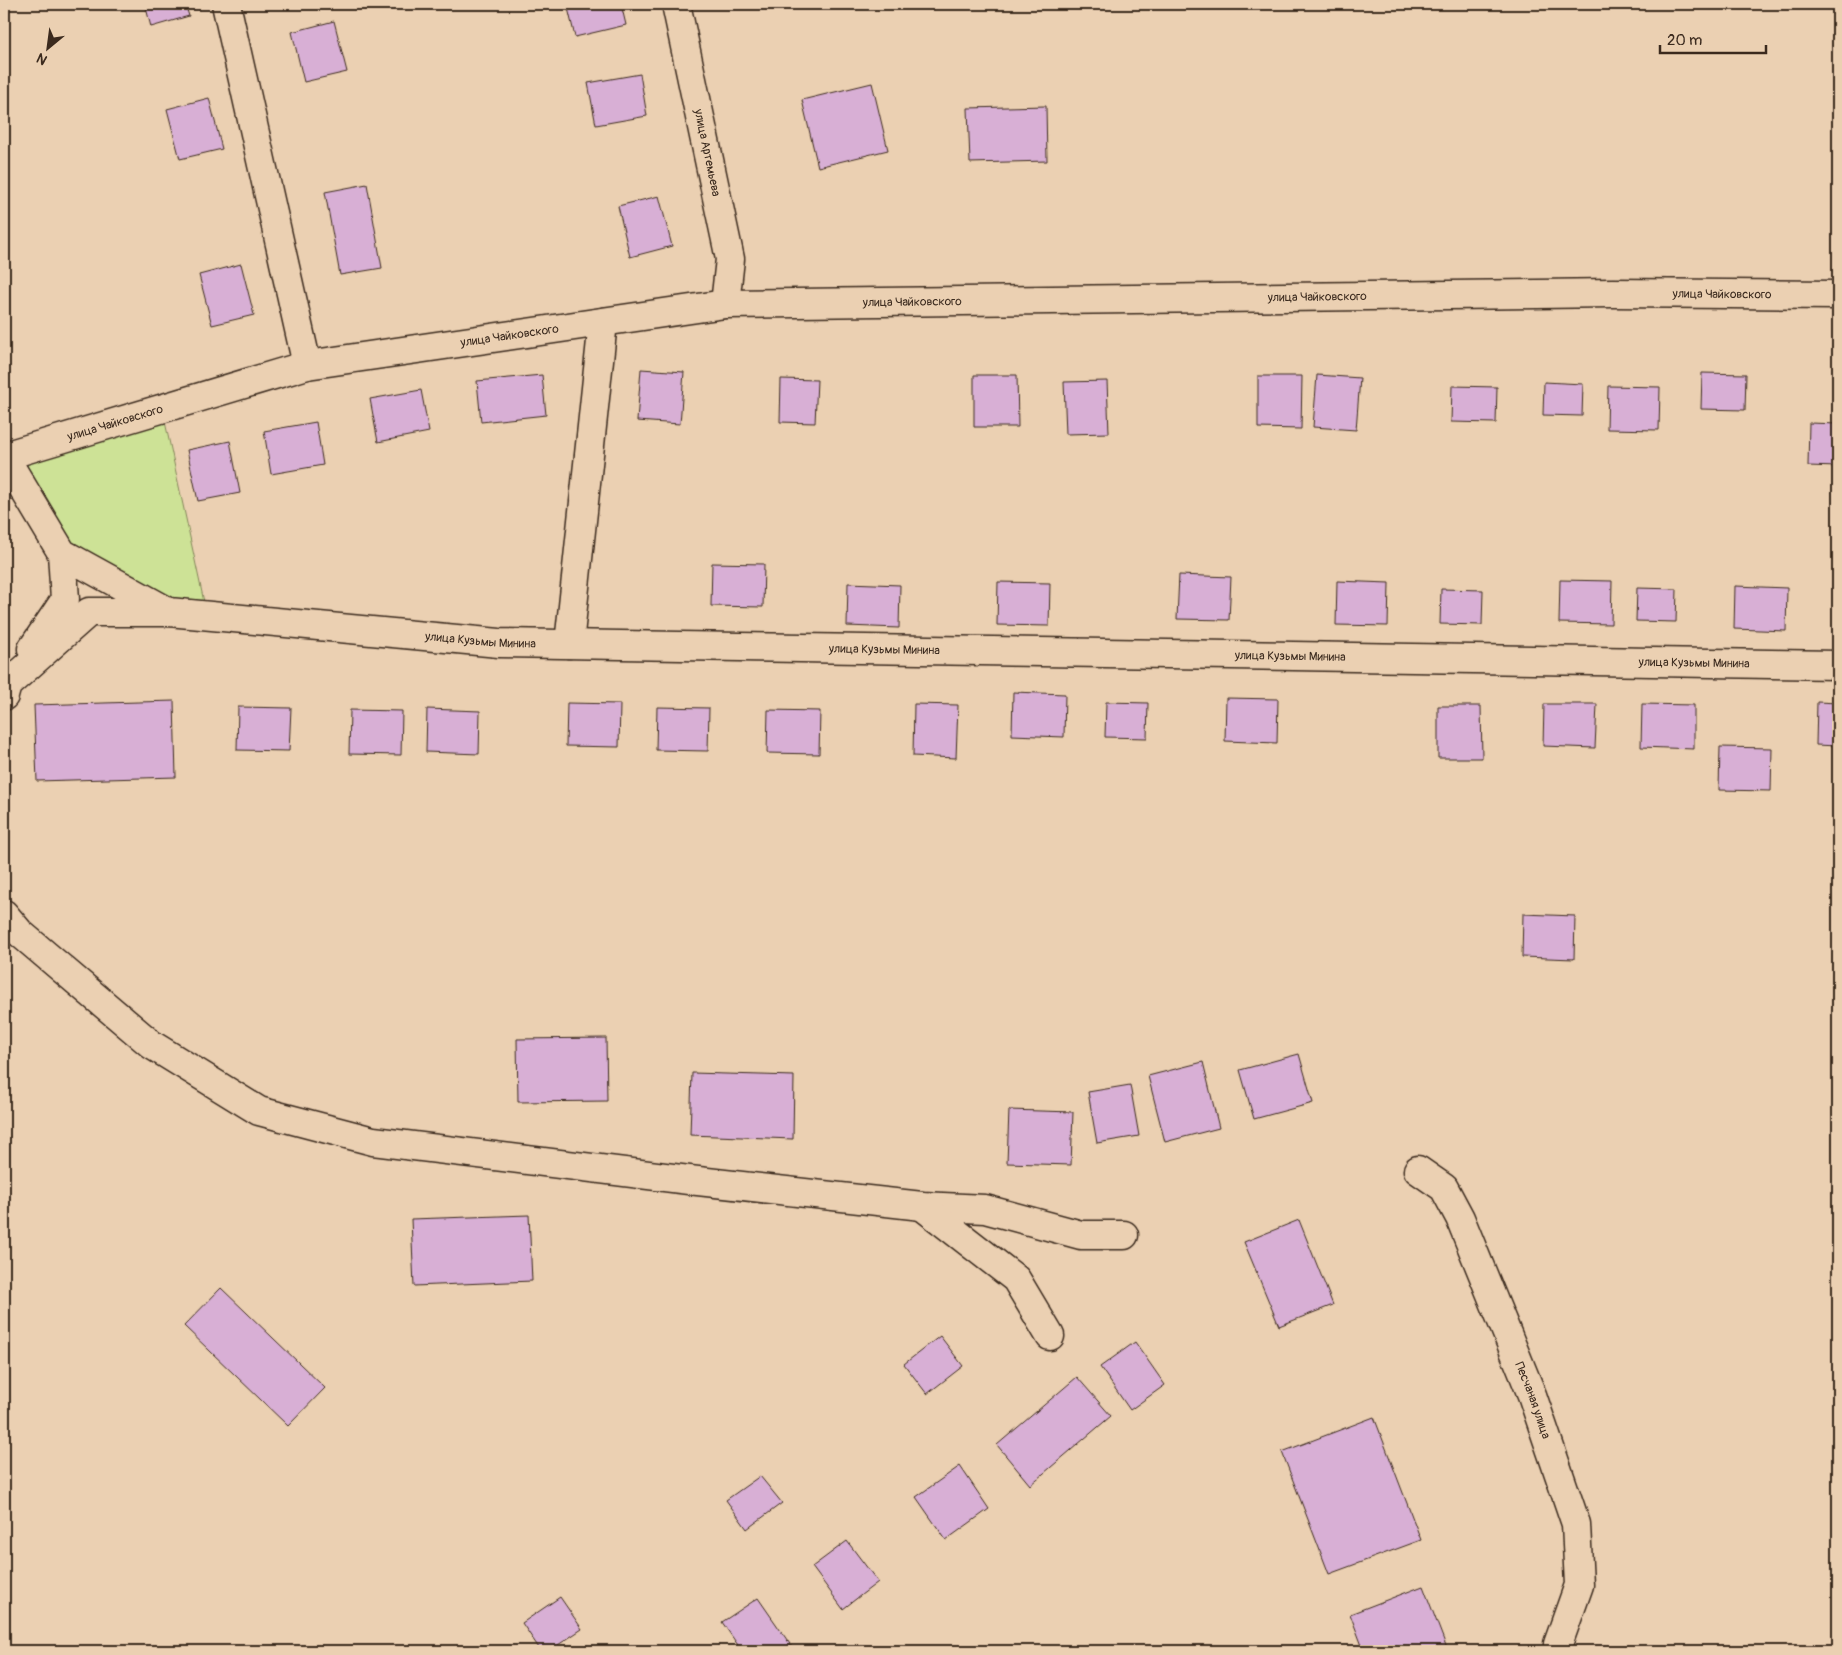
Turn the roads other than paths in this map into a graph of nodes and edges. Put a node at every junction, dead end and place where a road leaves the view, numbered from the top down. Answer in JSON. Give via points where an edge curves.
{"nodes":[{"id":1,"x":226,"y":4,"type":"edge"},
{"id":2,"x":676,"y":4,"type":"edge"},
{"id":3,"x":1838,"y":295,"type":"edge"},
{"id":4,"x":725,"y":304,"type":"junction"},
{"id":5,"x":603,"y":322,"type":"junction"},
{"id":6,"x":307,"y":365,"type":"junction"},
{"id":7,"x":4,"y":456,"type":"edge"},
{"id":8,"x":62,"y":552,"type":"junction"},
{"id":9,"x":170,"y":612,"type":"junction"},
{"id":10,"x":569,"y":644,"type":"junction"},
{"id":11,"x":1838,"y":665,"type":"edge"},
{"id":12,"x":5,"y":690,"type":"edge"},
{"id":13,"x":4,"y":914,"type":"edge"},
{"id":14,"x":1418,"y":1170,"type":"dead end"},
{"id":15,"x":922,"y":1206,"type":"junction"},
{"id":16,"x":1124,"y":1235,"type":"dead end"},
{"id":17,"x":1050,"y":1336,"type":"dead end"},
{"id":18,"x":1560,"y":1651,"type":"edge"}],
"edges":[{"from":1,"to":6,"type":"street"},
{"from":2,"to":4,"type":"street","name":"улица Артемьева","via":[[730,259]]},
{"from":3,"to":4,"type":"street","name":"улица Чайковского","via":[[1613,293]]},
{"from":4,"to":5,"type":"street","name":"улица Чайковского"},
{"from":5,"to":6,"type":"street","name":"улица Чайковского"},
{"from":5,"to":10,"type":"street"},
{"from":6,"to":7,"type":"street","name":"улица Чайковского"},
{"from":7,"to":8,"type":"street","name":"улица Кузьмы Минина"},
{"from":8,"to":9,"type":"street","name":"улица Кузьмы Минина"},
{"from":8,"to":12,"type":"street","via":[[65,600]]},
{"from":9,"to":10,"type":"street","name":"улица Кузьмы Минина","via":[[499,644]]},
{"from":9,"to":12,"type":"street","via":[[89,612]]},
{"from":10,"to":11,"type":"street","name":"улица Кузьмы Минина"},
{"from":13,"to":15,"type":"street","via":[[20,933],[152,1045],[259,1112],[373,1141]]},
{"from":14,"to":18,"type":"street","name":"Песчаная улица","via":[[1444,1188],[1460,1218],[1532,1395],[1576,1524],[1579,1586],[1558,1644]]},
{"from":15,"to":16,"type":"street","via":[[985,1209],[1081,1235]]},
{"from":15,"to":17,"type":"street","via":[[1016,1278]]}]}
